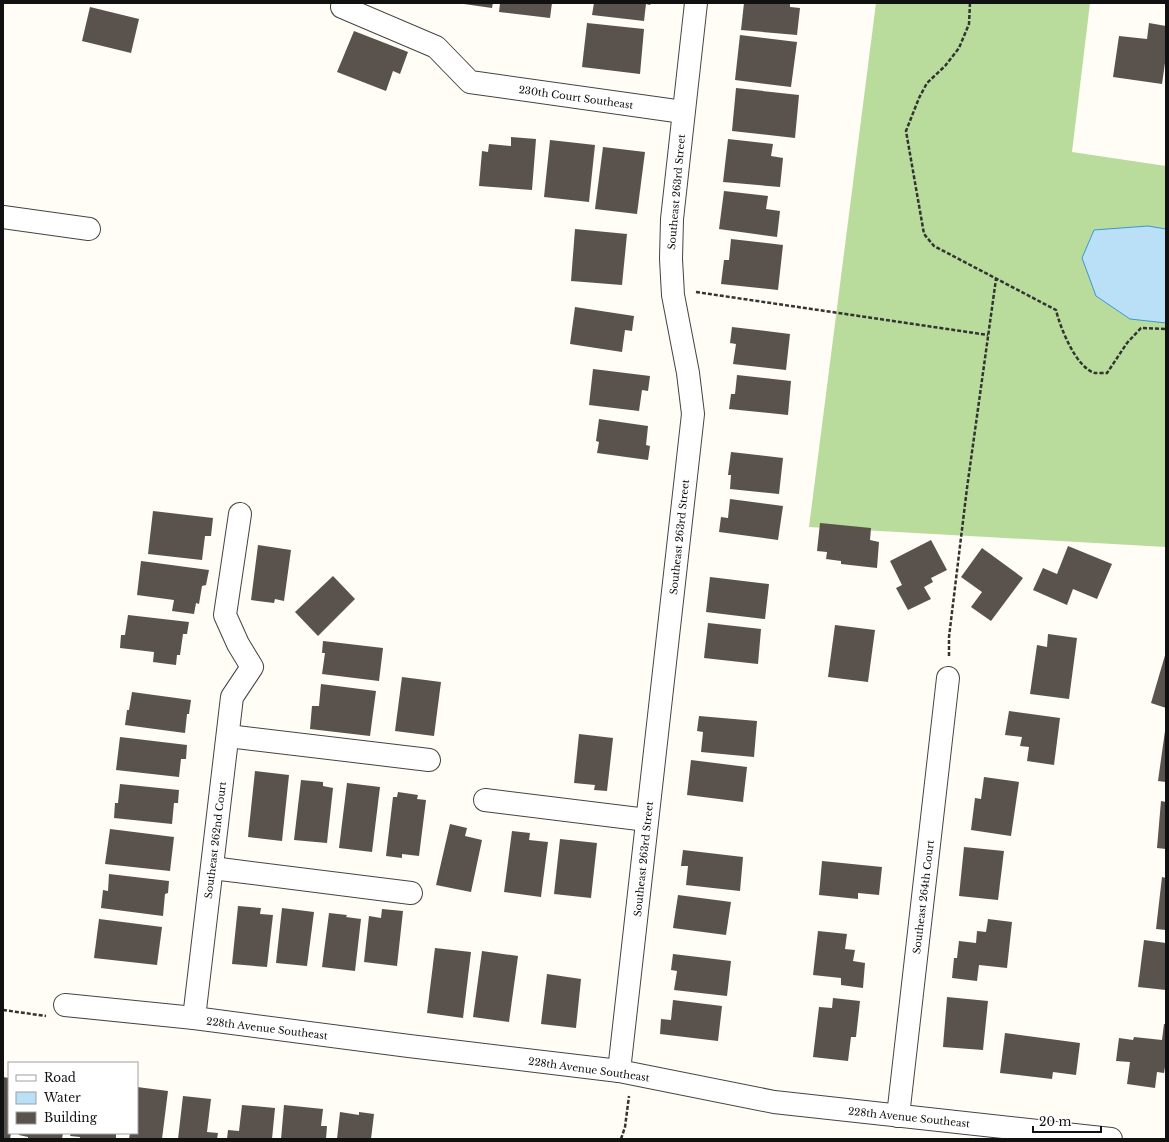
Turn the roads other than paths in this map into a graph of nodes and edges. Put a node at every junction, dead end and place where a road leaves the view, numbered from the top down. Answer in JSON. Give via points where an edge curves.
{"nodes":[{"id":1,"x":696,"y":3,"type":"edge"},
{"id":2,"x":342,"y":7,"type":"dead end"},
{"id":3,"x":683,"y":112,"type":"junction"},
{"id":4,"x":3,"y":217,"type":"edge"},
{"id":5,"x":89,"y":229,"type":"dead end"},
{"id":6,"x":240,"y":514,"type":"dead end"},
{"id":7,"x":948,"y":678,"type":"road end"},
{"id":8,"x":228,"y":736,"type":"junction"},
{"id":9,"x":429,"y":760,"type":"dead end"},
{"id":10,"x":485,"y":800,"type":"dead end"},
{"id":11,"x":647,"y":820,"type":"junction"},
{"id":12,"x":212,"y":868,"type":"junction"},
{"id":13,"x":411,"y":893,"type":"dead end"},
{"id":14,"x":65,"y":1005,"type":"road end"},
{"id":15,"x":194,"y":1018,"type":"junction"},
{"id":16,"x":625,"y":1073,"type":"junction"},
{"id":17,"x":898,"y":1116,"type":"junction"},
{"id":18,"x":1111,"y":1139,"type":"edge"}],
"edges":[{"from":1,"to":3,"type":"street","name":"Southeast 263rd Street"},
{"from":2,"to":3,"type":"street","name":"230th Court Southeast","via":[[436,47],[470,82]]},
{"from":3,"to":11,"type":"street","name":"Southeast 263rd Street","via":[[670,260],[693,414]]},
{"from":4,"to":5,"type":"street"},
{"from":6,"to":8,"type":"street","name":"Southeast 262nd Court","via":[[225,614],[238,644],[252,667],[232,696]]},
{"from":7,"to":17,"type":"street","name":"Southeast 264th Court"},
{"from":8,"to":9,"type":"street"},
{"from":8,"to":12,"type":"street","name":"Southeast 262nd Court"},
{"from":10,"to":11,"type":"street"},
{"from":11,"to":16,"type":"street","name":"Southeast 263rd Street"},
{"from":12,"to":13,"type":"street"},
{"from":12,"to":15,"type":"street","name":"Southeast 262nd Court"},
{"from":14,"to":15,"type":"street","name":"228th Avenue Southeast"},
{"from":15,"to":16,"type":"street","name":"228th Avenue Southeast"},
{"from":16,"to":17,"type":"street","name":"228th Avenue Southeast","via":[[774,1102]]},
{"from":17,"to":18,"type":"street","name":"228th Avenue Southeast"}]}
